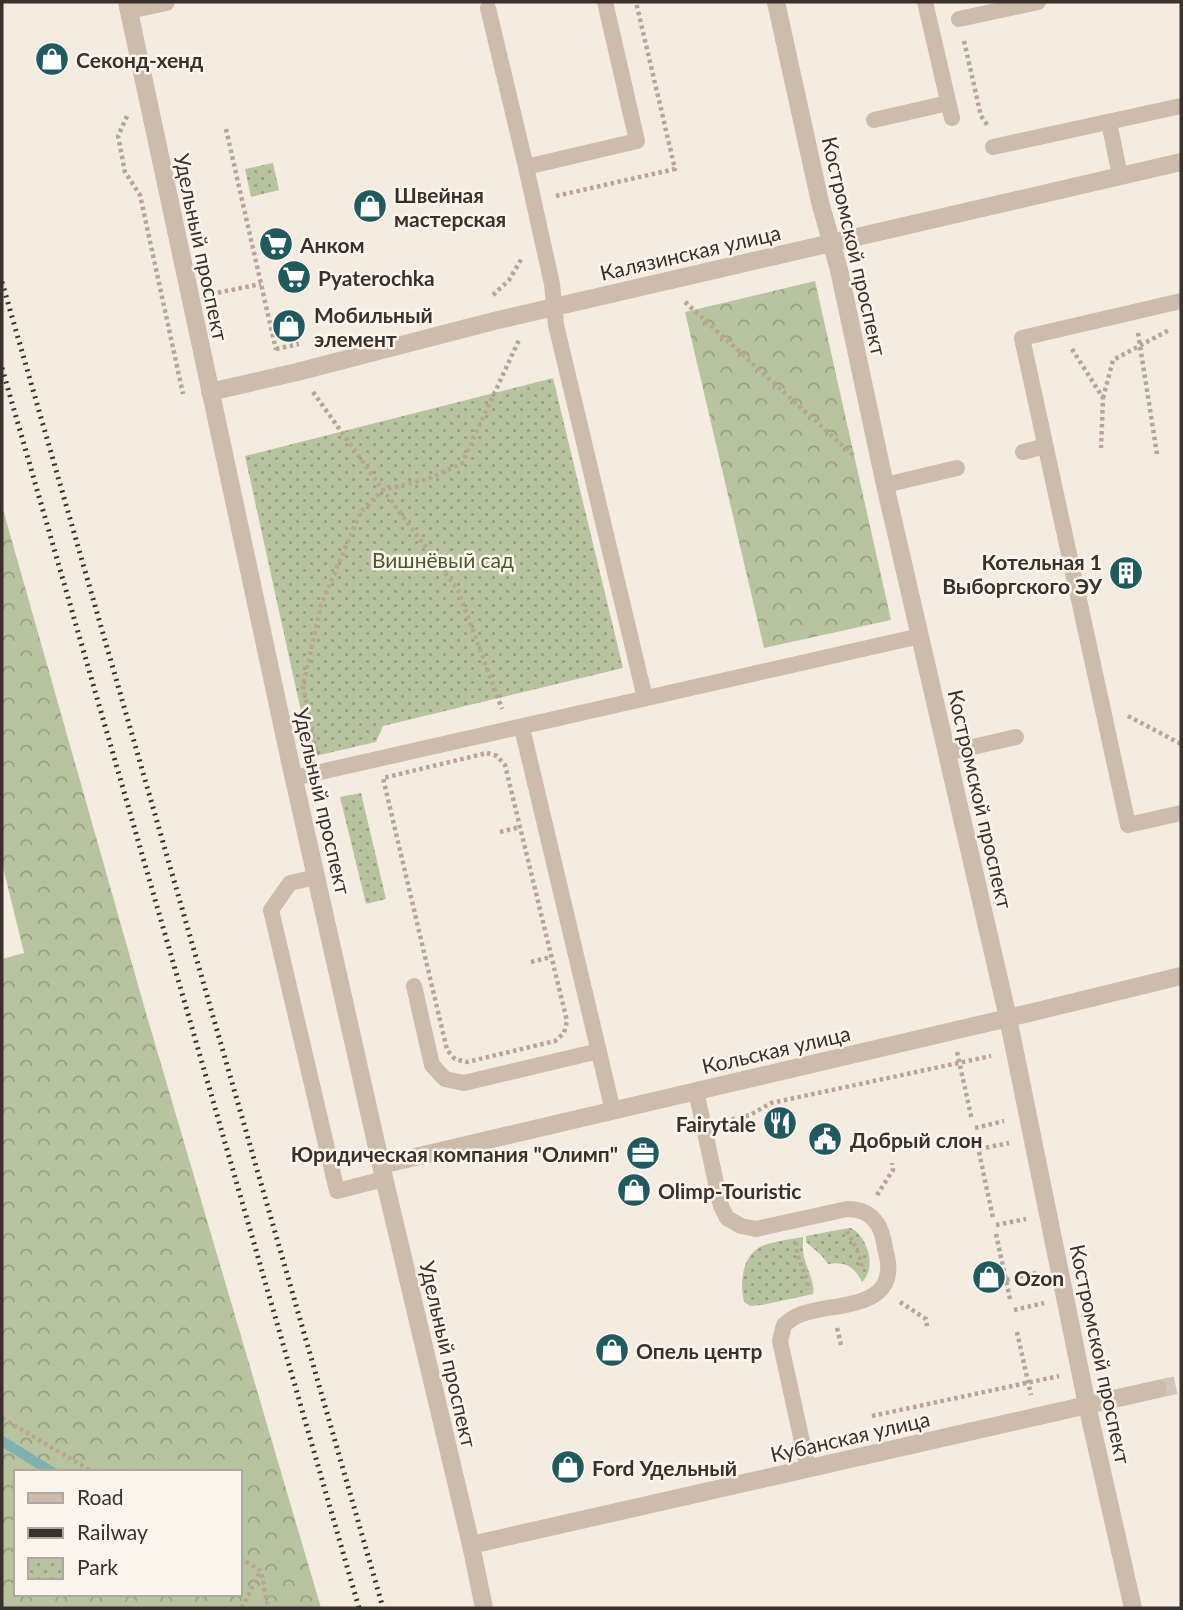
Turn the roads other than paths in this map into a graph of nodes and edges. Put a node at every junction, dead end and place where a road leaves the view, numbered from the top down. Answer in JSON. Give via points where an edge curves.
{"nodes":[{"id":1,"x":166,"y":2,"type":"edge"},
{"id":2,"x":605,"y":2,"type":"edge"},
{"id":3,"x":776,"y":2,"type":"edge"},
{"id":4,"x":925,"y":2,"type":"edge"},
{"id":5,"x":1038,"y":2,"type":"edge"},
{"id":6,"x":128,"y":6,"type":"edge"},
{"id":7,"x":488,"y":8,"type":"dead end"},
{"id":8,"x":959,"y":19,"type":"road end"},
{"id":9,"x":1181,"y":106,"type":"edge"},
{"id":10,"x":874,"y":120,"type":"dead end"},
{"id":11,"x":1108,"y":122,"type":"junction"},
{"id":12,"x":993,"y":147,"type":"road end"},
{"id":13,"x":1181,"y":162,"type":"edge"},
{"id":14,"x":526,"y":167,"type":"junction"},
{"id":15,"x":1120,"y":176,"type":"junction"},
{"id":16,"x":831,"y":242,"type":"junction"},
{"id":17,"x":1181,"y":301,"type":"edge"},
{"id":18,"x":554,"y":307,"type":"junction"},
{"id":19,"x":210,"y":392,"type":"junction"},
{"id":20,"x":1045,"y":446,"type":"junction"},
{"id":21,"x":1023,"y":452,"type":"dead end"},
{"id":22,"x":957,"y":468,"type":"dead end"},
{"id":23,"x":885,"y":485,"type":"junction"},
{"id":24,"x":920,"y":636,"type":"junction"},
{"id":25,"x":645,"y":698,"type":"junction"},
{"id":26,"x":520,"y":728,"type":"junction"},
{"id":27,"x":1016,"y":737,"type":"dead end"},
{"id":28,"x":947,"y":753,"type":"junction"},
{"id":29,"x":294,"y":778,"type":"junction"},
{"id":30,"x":1181,"y":813,"type":"edge"},
{"id":31,"x":316,"y":877,"type":"junction"},
{"id":32,"x":1181,"y":976,"type":"edge"},
{"id":33,"x":414,"y":986,"type":"dead end"},
{"id":34,"x":1008,"y":1018,"type":"junction"},
{"id":35,"x":599,"y":1051,"type":"junction"},
{"id":36,"x":696,"y":1091,"type":"junction"},
{"id":37,"x":613,"y":1111,"type":"junction"},
{"id":38,"x":382,"y":1172,"type":"junction"},
{"id":39,"x":1158,"y":1389,"type":"tunnel mouth"},
{"id":40,"x":1087,"y":1405,"type":"junction"},
{"id":41,"x":808,"y":1469,"type":"junction"},
{"id":42,"x":471,"y":1545,"type":"junction"},
{"id":43,"x":484,"y":1608,"type":"edge"},
{"id":44,"x":1133,"y":1608,"type":"edge"}],
"edges":[{"from":1,"to":6,"type":"street"},
{"from":2,"to":14,"type":"lane","via":[[636,141]]},
{"from":3,"to":16,"type":"street","name":"Костромской проспект"},
{"from":4,"to":10,"type":"lane","via":[[950,111]]},
{"from":5,"to":8,"type":"lane"},
{"from":6,"to":19,"type":"street","name":"Удельный проспект"},
{"from":7,"to":14,"type":"lane"},
{"from":9,"to":11,"type":"lane"},
{"from":11,"to":12,"type":"lane"},
{"from":11,"to":15,"type":"lane"},
{"from":13,"to":15,"type":"street","name":"Калязинская улица"},
{"from":14,"to":18,"type":"lane"},
{"from":15,"to":16,"type":"street","name":"Калязинская улица"},
{"from":16,"to":18,"type":"street","name":"Калязинская улица"},
{"from":16,"to":23,"type":"street","name":"Костромской проспект"},
{"from":17,"to":20,"type":"lane","via":[[1022,338]]},
{"from":18,"to":19,"type":"street","name":"Калязинская улица"},
{"from":18,"to":25,"type":"lane"},
{"from":19,"to":29,"type":"street","name":"Удельный проспект"},
{"from":20,"to":21,"type":"lane"},
{"from":20,"to":30,"type":"lane","via":[[1128,825]]},
{"from":22,"to":23,"type":"lane"},
{"from":23,"to":24,"type":"street","name":"Костромской проспект"},
{"from":24,"to":25,"type":"lane"},
{"from":24,"to":28,"type":"street","name":"Костромской проспект"},
{"from":25,"to":26,"type":"lane"},
{"from":26,"to":29,"type":"lane"},
{"from":26,"to":35,"type":"lane"},
{"from":27,"to":28,"type":"lane"},
{"from":28,"to":34,"type":"street","name":"Костромской проспект"},
{"from":29,"to":31,"type":"street","name":"Удельный проспект"},
{"from":31,"to":38,"type":"street","name":"Удельный проспект"},
{"from":31,"to":38,"type":"lane","via":[[290,883],[271,911],[337,1191]]},
{"from":32,"to":34,"type":"street","name":"Кольская улица"},
{"from":33,"to":35,"type":"lane","via":[[432,1065],[445,1079],[464,1083]]},
{"from":34,"to":36,"type":"street","name":"Кольская улица"},
{"from":34,"to":40,"type":"street","name":"Костромской проспект"},
{"from":35,"to":37,"type":"lane"},
{"from":36,"to":37,"type":"street","name":"Кольская улица"},
{"from":36,"to":41,"type":"lane","via":[[727,1218],[756,1229],[860,1209],[880,1228],[889,1266],[878,1292],[867,1300],[797,1316],[784,1325],[780,1341]]},
{"from":37,"to":38,"type":"street","name":"Кольская улица"},
{"from":38,"to":42,"type":"street","name":"Удельный проспект"},
{"from":39,"to":40,"type":"street","name":"Кубанская улица"},
{"from":40,"to":41,"type":"street","name":"Кубанская улица"},
{"from":40,"to":44,"type":"street","name":"Костромской проспект"},
{"from":41,"to":42,"type":"street","name":"Кубанская улица"},
{"from":42,"to":43,"type":"street","name":"Удельный проспект"}]}
